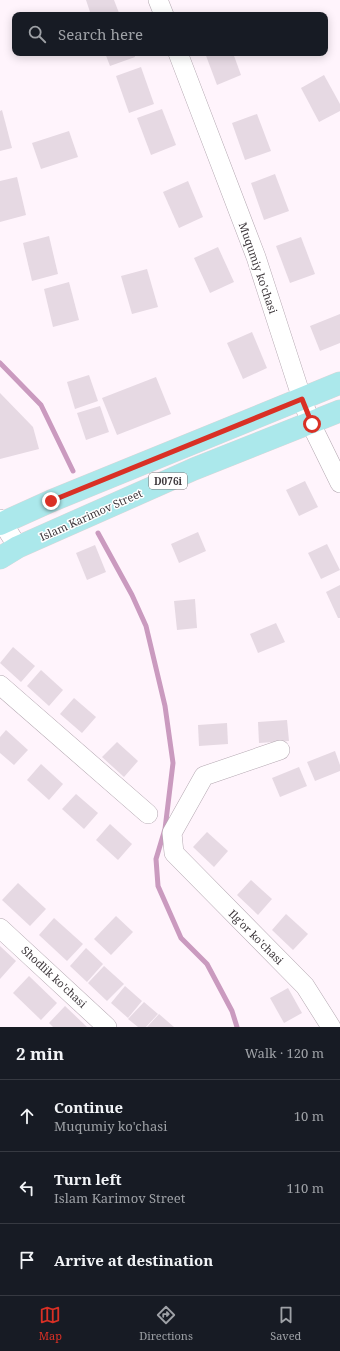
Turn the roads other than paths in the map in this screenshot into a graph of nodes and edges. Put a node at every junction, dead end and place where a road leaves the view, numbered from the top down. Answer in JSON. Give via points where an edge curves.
{"nodes":[{"id":1,"x":158,"y":0,"type":"edge"},
{"id":2,"x":163,"y":12,"type":"edge"},
{"id":3,"x":179,"y":56,"type":"edge"},
{"id":4,"x":340,"y":383,"type":"edge"},
{"id":5,"x":302,"y":399,"type":"junction"},
{"id":6,"x":340,"y":411,"type":"edge"},
{"id":7,"x":312,"y":424,"type":"junction"},
{"id":8,"x":340,"y":483,"type":"edge"},
{"id":9,"x":1,"y":522,"type":"edge"},
{"id":10,"x":18,"y":547,"type":"junction"},
{"id":11,"x":0,"y":558,"type":"edge"},
{"id":12,"x":0,"y":685,"type":"edge"},
{"id":13,"x":280,"y":750,"type":"dead end"},
{"id":14,"x":148,"y":814,"type":"dead end"},
{"id":15,"x":0,"y":928,"type":"edge"},
{"id":16,"x":107,"y":1027,"type":"edge"},
{"id":17,"x":331,"y":1027,"type":"edge"}],
"edges":[{"from":1,"to":2,"type":"street"},
{"from":3,"to":5,"type":"street","name":"Muqumiy ko'chasi","via":[[256,257]]},
{"from":4,"to":5,"type":"main road","number":"D076i"},
{"from":5,"to":7,"type":"street","name":"Muqumiy ko'chasi"},
{"from":5,"to":9,"type":"main road","number":"D076i"},
{"from":6,"to":7,"type":"main road","name":"Islam Karimov Street","number":"D076i"},
{"from":7,"to":8,"type":"street","name":"Muqumiy ko'chasi"},
{"from":7,"to":10,"type":"main road","name":"Islam Karimov Street","number":"D076i","via":[[194,469]]},
{"from":9,"to":10,"type":"street"},
{"from":10,"to":11,"type":"main road","name":"Islam Karimov Street","number":"D076i"},
{"from":12,"to":14,"type":"street"},
{"from":13,"to":17,"type":"street","name":"Ilg'or ko'chasi","via":[[204,776],[172,833],[174,853],[305,986]]},
{"from":15,"to":16,"type":"street","name":"Shodlik ko'chasi"}]}
